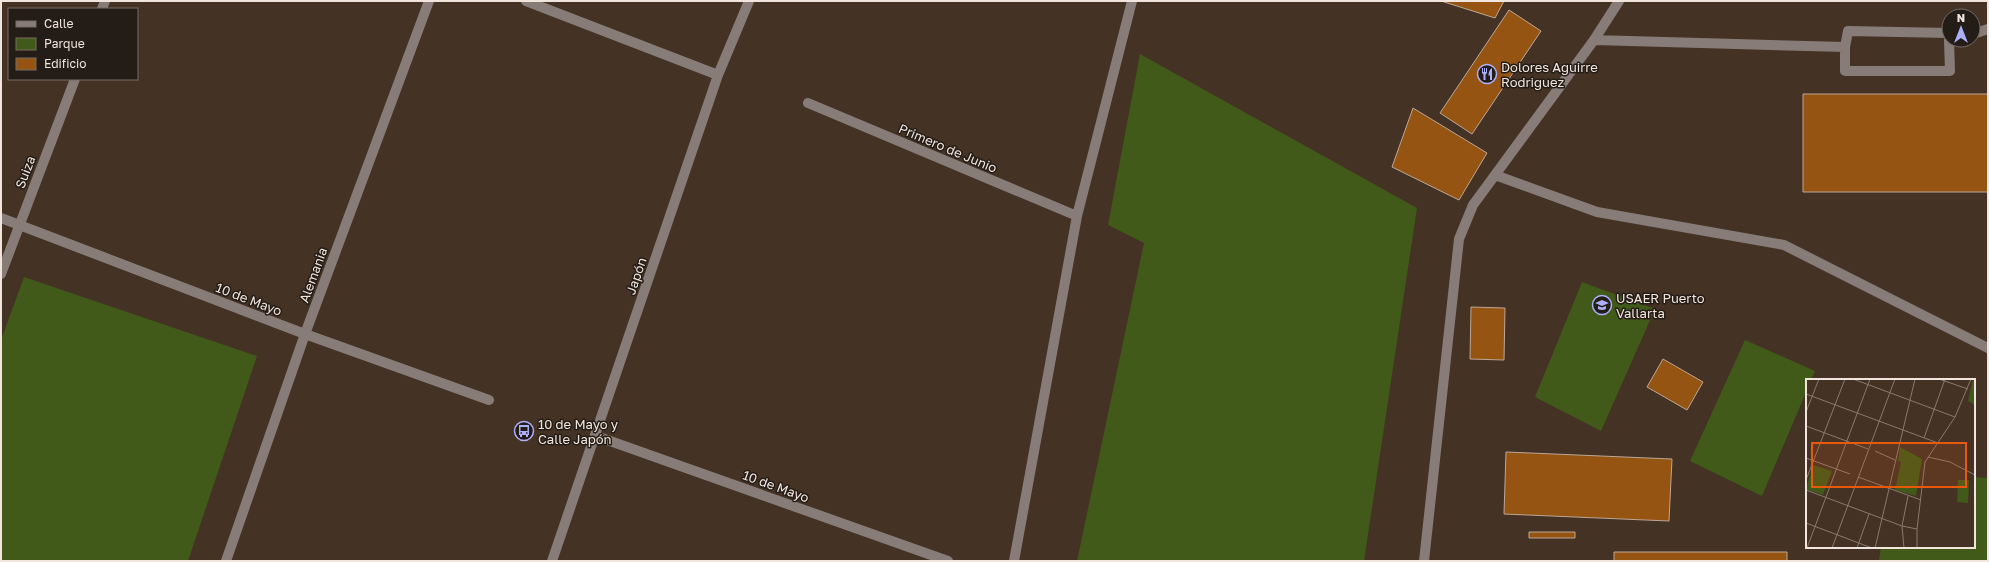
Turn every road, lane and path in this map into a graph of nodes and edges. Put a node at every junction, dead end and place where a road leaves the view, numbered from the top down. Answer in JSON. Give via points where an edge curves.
{"nodes":[{"id":1,"x":429,"y":1,"type":"edge"},
{"id":2,"x":526,"y":1,"type":"edge"},
{"id":3,"x":749,"y":1,"type":"edge"},
{"id":4,"x":1132,"y":1,"type":"edge"},
{"id":5,"x":1619,"y":1,"type":"edge"},
{"id":6,"x":1941,"y":34,"type":"edge"},
{"id":7,"x":1594,"y":40,"type":"junction"},
{"id":8,"x":1845,"y":47,"type":"junction"},
{"id":9,"x":1949,"y":48,"type":"edge"},
{"id":10,"x":718,"y":75,"type":"junction"},
{"id":11,"x":75,"y":80,"type":"edge"},
{"id":12,"x":808,"y":103,"type":"dead end"},
{"id":13,"x":1494,"y":176,"type":"junction"},
{"id":14,"x":1077,"y":216,"type":"junction"},
{"id":15,"x":1,"y":218,"type":"edge"},
{"id":16,"x":19,"y":225,"type":"junction"},
{"id":17,"x":1,"y":274,"type":"edge"},
{"id":18,"x":305,"y":334,"type":"junction"},
{"id":19,"x":1988,"y":348,"type":"edge"},
{"id":20,"x":489,"y":400,"type":"dead end"},
{"id":21,"x":596,"y":436,"type":"junction"},
{"id":22,"x":226,"y":561,"type":"edge"},
{"id":23,"x":552,"y":561,"type":"edge"},
{"id":24,"x":948,"y":561,"type":"edge"},
{"id":25,"x":1014,"y":561,"type":"edge"},
{"id":26,"x":1424,"y":561,"type":"edge"}],
"edges":[{"from":1,"to":18,"type":"street","name":"Alemania"},
{"from":2,"to":10,"type":"street"},
{"from":3,"to":10,"type":"street","name":"Japón"},
{"from":4,"to":14,"type":"street"},
{"from":5,"to":7,"type":"street"},
{"from":6,"to":8,"type":"street","via":[[1848,31]]},
{"from":7,"to":8,"type":"street"},
{"from":7,"to":13,"type":"street"},
{"from":8,"to":9,"type":"street","via":[[1845,71],[1950,71]]},
{"from":10,"to":21,"type":"street","name":"Japón"},
{"from":11,"to":16,"type":"street","name":"Suiza"},
{"from":12,"to":14,"type":"street","name":"Primero de Junio"},
{"from":13,"to":19,"type":"street","via":[[1597,212],[1784,245]]},
{"from":13,"to":26,"type":"street","via":[[1473,205],[1459,239]]},
{"from":14,"to":25,"type":"street"},
{"from":15,"to":16,"type":"street","name":"10 de Mayo"},
{"from":16,"to":17,"type":"street","name":"Suiza"},
{"from":16,"to":18,"type":"street","name":"10 de Mayo"},
{"from":18,"to":20,"type":"street","name":"10 de Mayo"},
{"from":18,"to":22,"type":"street","name":"Alemania"},
{"from":21,"to":23,"type":"street","name":"Japón"},
{"from":21,"to":24,"type":"street","name":"10 de Mayo"}]}
